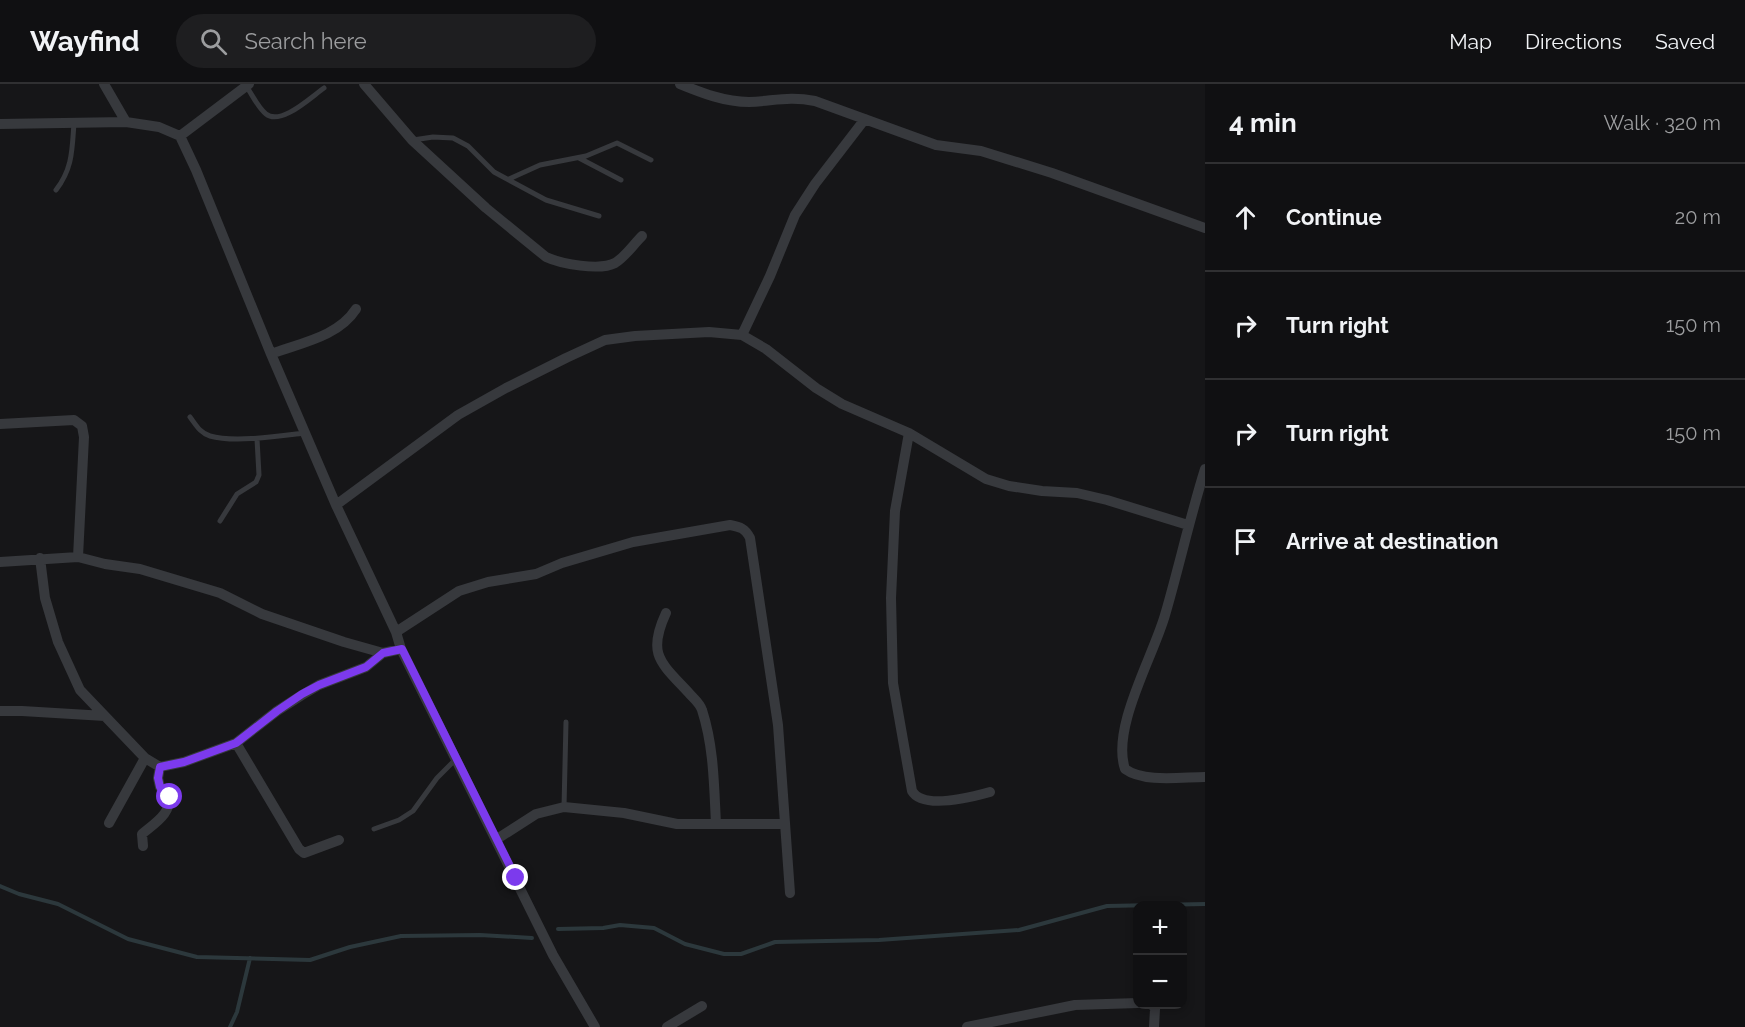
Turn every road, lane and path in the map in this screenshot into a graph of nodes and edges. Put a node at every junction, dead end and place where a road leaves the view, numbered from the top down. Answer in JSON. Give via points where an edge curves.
{"nodes":[{"id":1,"x":104,"y":84,"type":"edge"},
{"id":2,"x":364,"y":84,"type":"edge"},
{"id":3,"x":680,"y":84,"type":"edge"},
{"id":4,"x":248,"y":85,"type":"edge"},
{"id":5,"x":324,"y":88,"type":"dead end"},
{"id":6,"x":865,"y":119,"type":"junction"},
{"id":7,"x":126,"y":122,"type":"junction"},
{"id":8,"x":74,"y":123,"type":"junction"},
{"id":9,"x":0,"y":124,"type":"edge"},
{"id":10,"x":180,"y":136,"type":"junction"},
{"id":11,"x":412,"y":141,"type":"junction"},
{"id":12,"x":579,"y":158,"type":"junction"},
{"id":13,"x":651,"y":160,"type":"dead end"},
{"id":14,"x":509,"y":179,"type":"junction"},
{"id":15,"x":621,"y":180,"type":"dead end"},
{"id":16,"x":56,"y":190,"type":"dead end"},
{"id":17,"x":599,"y":216,"type":"dead end"},
{"id":18,"x":1205,"y":228,"type":"edge"},
{"id":19,"x":642,"y":236,"type":"dead end"},
{"id":20,"x":356,"y":309,"type":"dead end"},
{"id":21,"x":742,"y":335,"type":"junction"},
{"id":22,"x":271,"y":354,"type":"junction"},
{"id":23,"x":190,"y":417,"type":"dead end"},
{"id":24,"x":0,"y":423,"type":"edge"},
{"id":25,"x":305,"y":433,"type":"junction"},
{"id":26,"x":909,"y":433,"type":"junction"},
{"id":27,"x":257,"y":439,"type":"junction"},
{"id":28,"x":1205,"y":469,"type":"edge"},
{"id":29,"x":336,"y":505,"type":"junction"},
{"id":30,"x":220,"y":521,"type":"dead end"},
{"id":31,"x":1188,"y":525,"type":"junction"},
{"id":32,"x":78,"y":557,"type":"junction"},
{"id":33,"x":40,"y":558,"type":"junction"},
{"id":34,"x":0,"y":562,"type":"edge"},
{"id":35,"x":666,"y":614,"type":"dead end"},
{"id":36,"x":396,"y":632,"type":"junction"},
{"id":37,"x":402,"y":649,"type":"junction"},
{"id":38,"x":383,"y":653,"type":"junction"},
{"id":39,"x":0,"y":711,"type":"edge"},
{"id":40,"x":105,"y":716,"type":"junction"},
{"id":41,"x":566,"y":722,"type":"dead end"},
{"id":42,"x":236,"y":743,"type":"junction"},
{"id":43,"x":144,"y":758,"type":"junction"},
{"id":44,"x":456,"y":759,"type":"junction"},
{"id":45,"x":160,"y":767,"type":"junction"},
{"id":46,"x":1205,"y":777,"type":"edge"},
{"id":47,"x":990,"y":792,"type":"dead end"},
{"id":48,"x":564,"y":807,"type":"junction"},
{"id":49,"x":109,"y":823,"type":"dead end"},
{"id":50,"x":716,"y":824,"type":"junction"},
{"id":51,"x":785,"y":824,"type":"junction"},
{"id":52,"x":374,"y":829,"type":"dead end"},
{"id":53,"x":497,"y":839,"type":"junction"},
{"id":54,"x":339,"y":840,"type":"dead end"},
{"id":55,"x":143,"y":846,"type":"dead end"},
{"id":56,"x":790,"y":893,"type":"dead end"},
{"id":57,"x":1133,"y":1003,"type":"edge"},
{"id":58,"x":702,"y":1006,"type":"dead end"},
{"id":59,"x":1155,"y":1009,"type":"edge"},
{"id":60,"x":595,"y":1027,"type":"edge"},
{"id":61,"x":667,"y":1027,"type":"edge"},
{"id":62,"x":967,"y":1027,"type":"edge"},
{"id":63,"x":1154,"y":1027,"type":"edge"}],
"edges":[{"from":1,"to":7,"type":"street"},
{"from":2,"to":11,"type":"street"},
{"from":3,"to":6,"type":"street","via":[[722,99],[815,101]]},
{"from":4,"to":5,"type":"lane","via":[[266,114],[276,118],[285,116]]},
{"from":4,"to":10,"type":"street"},
{"from":6,"to":18,"type":"street","via":[[936,145],[1004,157]]},
{"from":6,"to":21,"type":"street","via":[[795,214]]},
{"from":7,"to":8,"type":"street"},
{"from":7,"to":10,"type":"street","via":[[159,127]]},
{"from":8,"to":9,"type":"street"},
{"from":8,"to":16,"type":"lane","via":[[69,167]]},
{"from":10,"to":22,"type":"street"},
{"from":11,"to":14,"type":"lane","via":[[453,138],[468,146],[494,172]]},
{"from":11,"to":19,"type":"street","via":[[486,208],[555,261],[610,265]]},
{"from":12,"to":13,"type":"lane","via":[[617,143]]},
{"from":12,"to":14,"type":"lane","via":[[540,165]]},
{"from":12,"to":15,"type":"lane"},
{"from":14,"to":17,"type":"lane","via":[[546,200]]},
{"from":20,"to":22,"type":"street","via":[[339,328]]},
{"from":21,"to":26,"type":"street","via":[[842,404]]},
{"from":21,"to":29,"type":"street","via":[[699,333],[605,340],[458,416]]},
{"from":22,"to":25,"type":"street"},
{"from":23,"to":27,"type":"lane","via":[[199,430],[211,436]]},
{"from":24,"to":32,"type":"street","via":[[74,420],[82,426]]},
{"from":25,"to":27,"type":"lane"},
{"from":25,"to":29,"type":"street"},
{"from":26,"to":31,"type":"street","via":[[986,479],[1009,486],[1077,493]]},
{"from":26,"to":47,"type":"street","via":[[895,511],[891,598],[893,683],[912,791],[924,800],[966,798]]},
{"from":27,"to":30,"type":"lane","via":[[256,482],[237,494]]},
{"from":28,"to":31,"type":"street"},
{"from":29,"to":36,"type":"street"},
{"from":31,"to":46,"type":"street","via":[[1164,616],[1132,702],[1122,755],[1125,769],[1131,774]]},
{"from":32,"to":33,"type":"street"},
{"from":32,"to":38,"type":"street","via":[[177,579],[219,593],[262,614]]},
{"from":33,"to":34,"type":"street"},
{"from":33,"to":40,"type":"street","via":[[45,598],[58,642],[80,690]]},
{"from":35,"to":50,"type":"street","via":[[658,631],[656,650],[664,665],[701,706],[714,773]]},
{"from":36,"to":37,"type":"street"},
{"from":36,"to":51,"type":"street","via":[[466,588],[536,574],[633,542],[740,526],[750,538],[778,725]]},
{"from":37,"to":38,"type":"street"},
{"from":37,"to":44,"type":"street"},
{"from":38,"to":42,"type":"street","via":[[366,667],[302,694]]},
{"from":39,"to":40,"type":"street"},
{"from":40,"to":43,"type":"street"},
{"from":41,"to":48,"type":"lane"},
{"from":42,"to":45,"type":"street"},
{"from":42,"to":54,"type":"street","via":[[298,849],[304,853]]},
{"from":43,"to":45,"type":"street"},
{"from":43,"to":49,"type":"street"},
{"from":44,"to":52,"type":"lane","via":[[413,811]]},
{"from":44,"to":53,"type":"street"},
{"from":45,"to":55,"type":"street","via":[[160,787],[168,793],[170,804],[167,812],[142,834]]},
{"from":48,"to":50,"type":"street","via":[[677,824]]},
{"from":48,"to":53,"type":"street","via":[[536,814]]},
{"from":50,"to":51,"type":"street"},
{"from":51,"to":56,"type":"street"},
{"from":53,"to":60,"type":"street","via":[[553,955]]},
{"from":57,"to":62,"type":"street","via":[[1075,1005]]},
{"from":58,"to":61,"type":"street"},
{"from":59,"to":63,"type":"street"}]}
